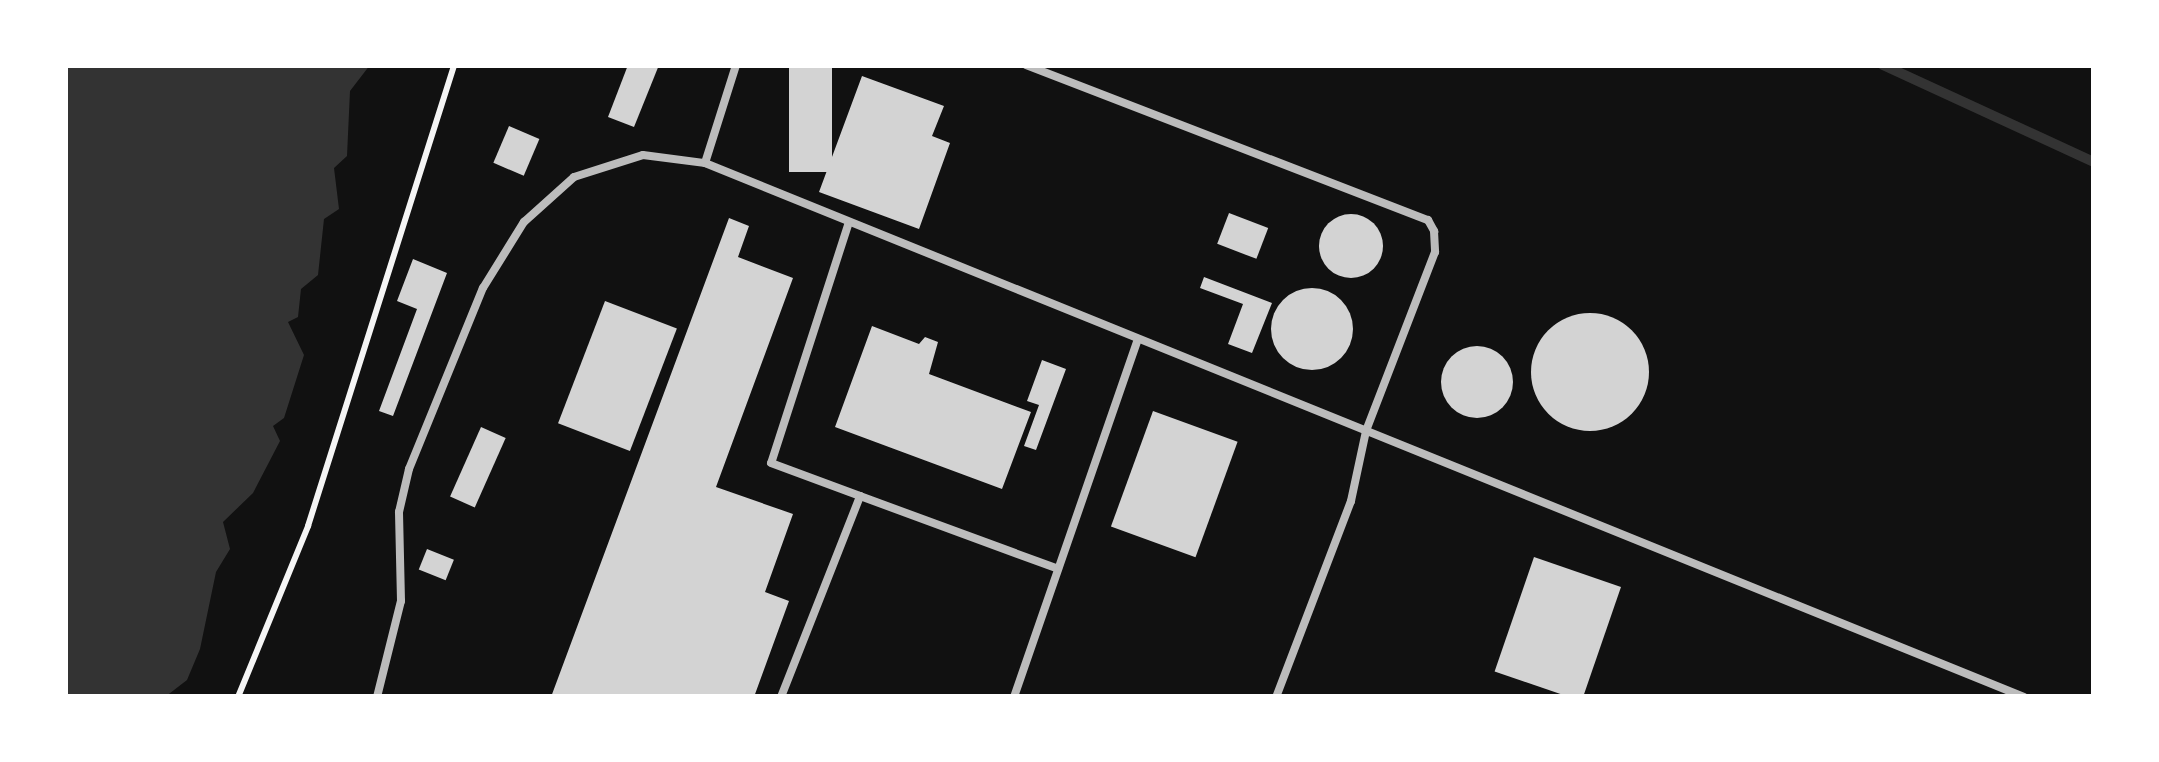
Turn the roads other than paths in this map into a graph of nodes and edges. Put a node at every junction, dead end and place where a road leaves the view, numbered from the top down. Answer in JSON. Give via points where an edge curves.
{"nodes":[{"id":1,"x":736,"y":65,"type":"edge"},
{"id":2,"x":1026,"y":65,"type":"edge"},
{"id":3,"x":705,"y":163,"type":"junction"},
{"id":4,"x":849,"y":222,"type":"junction"},
{"id":5,"x":1138,"y":339,"type":"junction"},
{"id":6,"x":1366,"y":431,"type":"junction"},
{"id":7,"x":860,"y":496,"type":"junction"},
{"id":8,"x":1058,"y":569,"type":"junction"},
{"id":9,"x":378,"y":697,"type":"edge"},
{"id":10,"x":781,"y":697,"type":"edge"},
{"id":11,"x":1014,"y":697,"type":"edge"},
{"id":12,"x":1276,"y":697,"type":"edge"},
{"id":13,"x":2024,"y":697,"type":"edge"}],
"edges":[{"from":1,"to":3,"type":"lane"},
{"from":2,"to":6,"type":"lane","via":[[1428,220],[1435,252]]},
{"from":3,"to":4,"type":"lane"},
{"from":3,"to":9,"type":"lane","via":[[643,155],[574,176],[524,222],[483,288],[409,470],[399,512],[402,601]]},
{"from":4,"to":5,"type":"lane"},
{"from":4,"to":7,"type":"lane","via":[[771,463]]},
{"from":5,"to":6,"type":"lane"},
{"from":5,"to":8,"type":"lane"},
{"from":6,"to":12,"type":"lane","via":[[1351,502]]},
{"from":6,"to":13,"type":"lane"},
{"from":7,"to":8,"type":"lane"},
{"from":7,"to":10,"type":"lane"},
{"from":8,"to":11,"type":"lane"}]}
